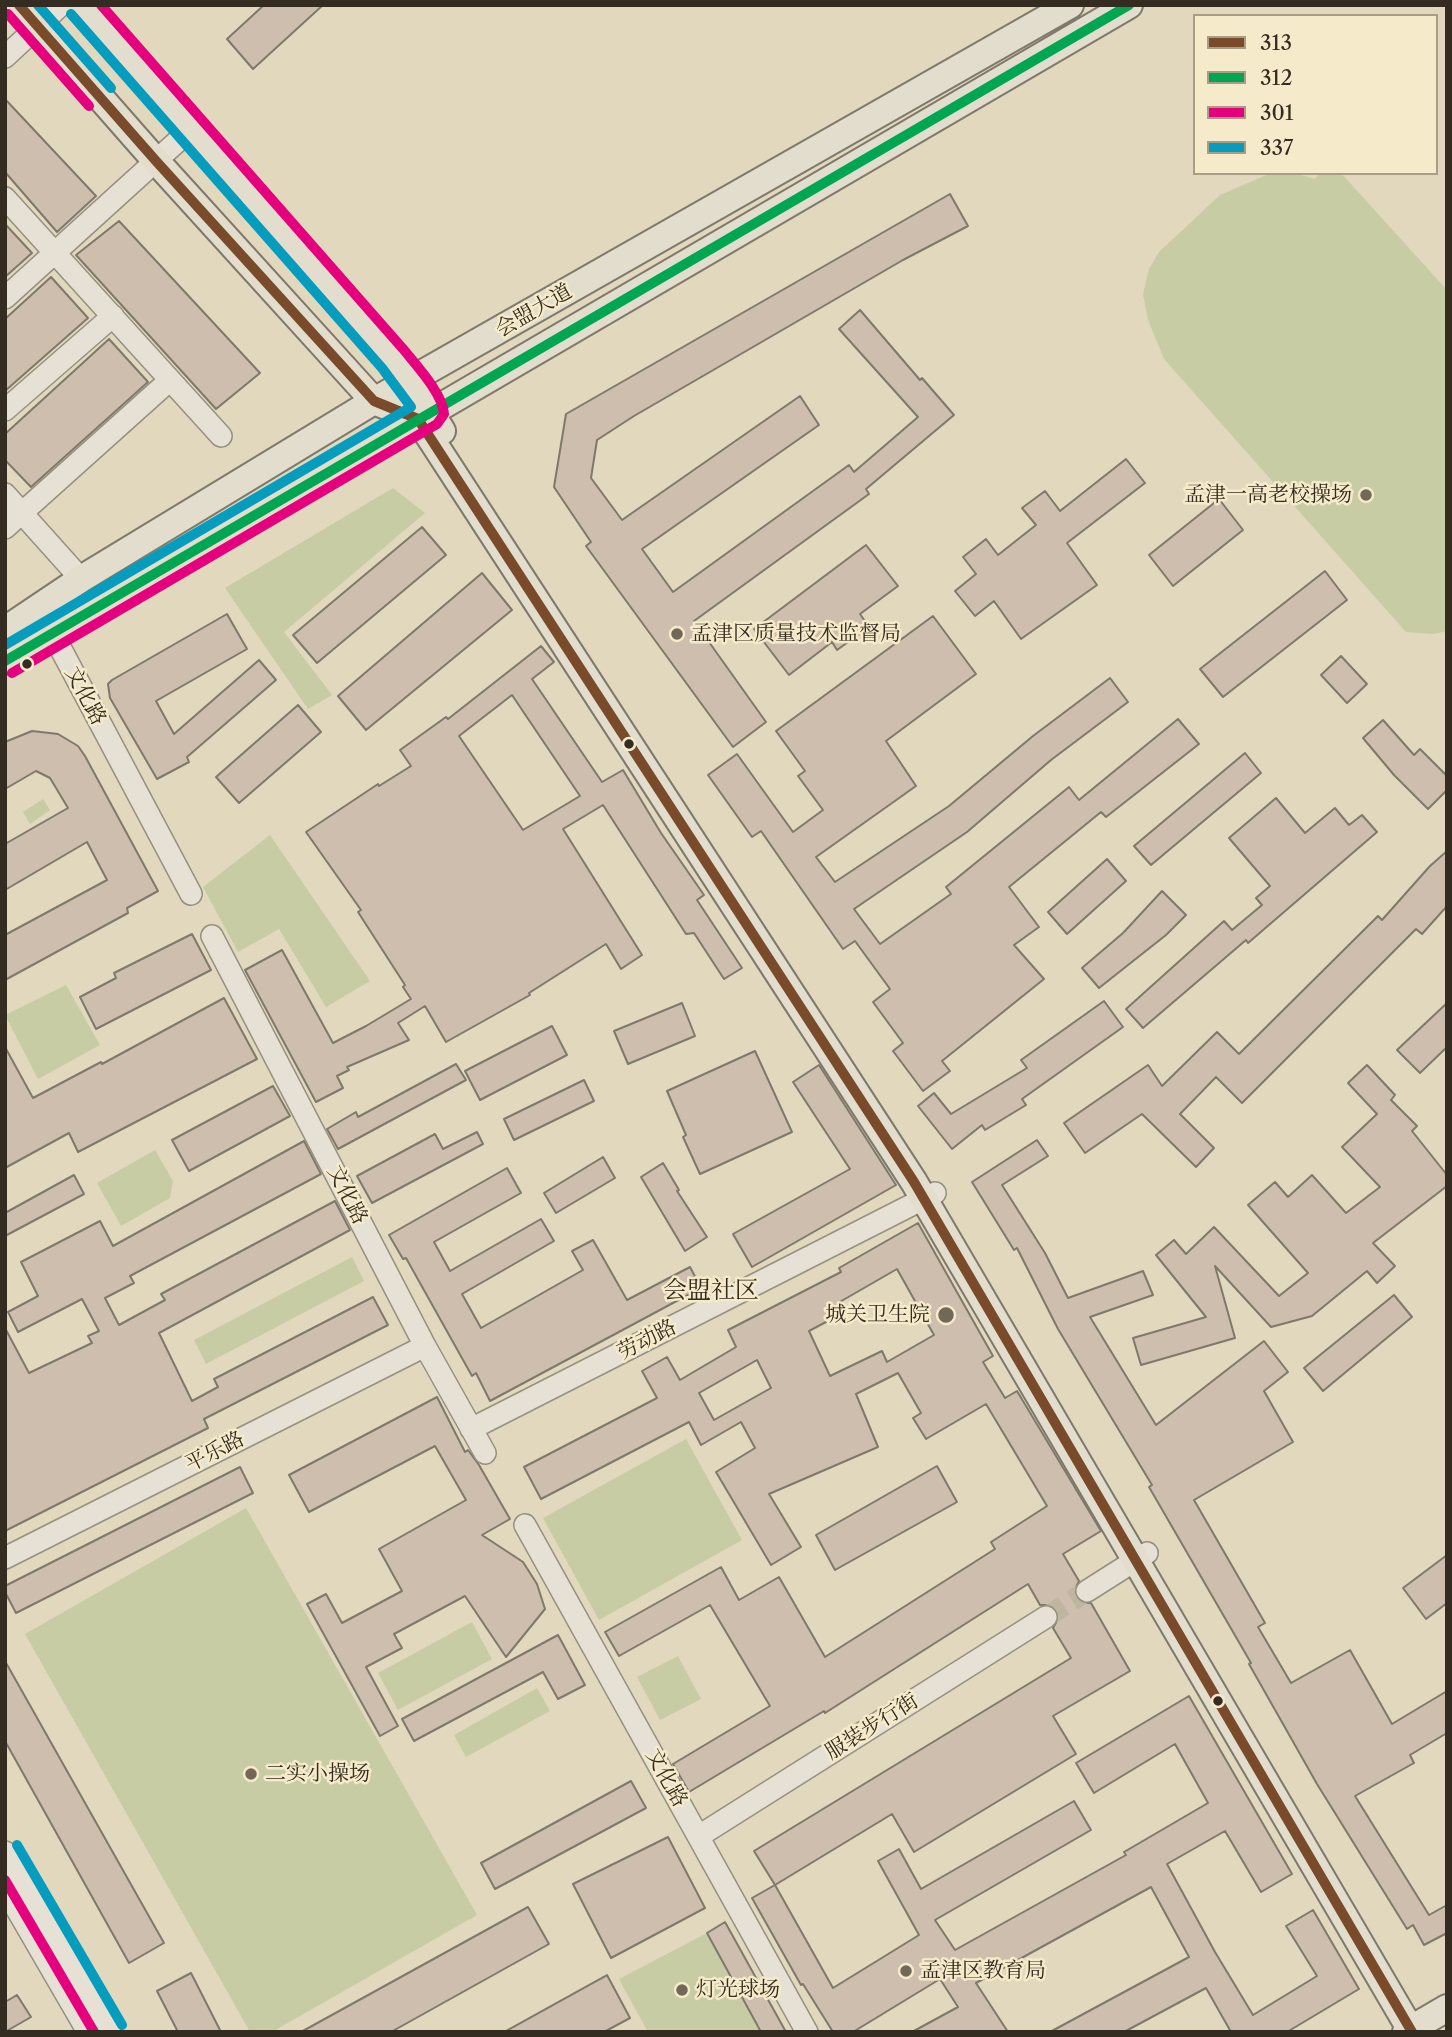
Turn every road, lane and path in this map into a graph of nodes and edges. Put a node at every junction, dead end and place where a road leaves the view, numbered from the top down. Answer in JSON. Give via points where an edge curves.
{"nodes":[{"id":1,"x":19,"y":5,"type":"edge"},
{"id":2,"x":61,"y":5,"type":"edge"},
{"id":3,"x":82,"y":5,"type":"edge"},
{"id":4,"x":1070,"y":5,"type":"edge"},
{"id":5,"x":1129,"y":5,"type":"edge"},
{"id":6,"x":38,"y":27,"type":"junction"},
{"id":7,"x":5,"y":57,"type":"edge"},
{"id":8,"x":191,"y":129,"type":"junction"},
{"id":9,"x":156,"y":161,"type":"junction"},
{"id":10,"x":5,"y":198,"type":"edge"},
{"id":11,"x":56,"y":253,"type":"junction"},
{"id":12,"x":5,"y":298,"type":"edge"},
{"id":13,"x":113,"y":316,"type":"junction"},
{"id":14,"x":170,"y":380,"type":"junction"},
{"id":15,"x":411,"y":381,"type":"junction"},
{"id":16,"x":374,"y":401,"type":"junction"},
{"id":17,"x":5,"y":410,"type":"edge"},
{"id":18,"x":424,"y":415,"type":"junction"},
{"id":19,"x":222,"y":436,"type":"dead end"},
{"id":20,"x":5,"y":494,"type":"edge"},
{"id":21,"x":23,"y":514,"type":"junction"},
{"id":22,"x":5,"y":528,"type":"edge"},
{"id":23,"x":81,"y":579,"type":"junction"},
{"id":24,"x":39,"y":609,"type":"junction"},
{"id":25,"x":5,"y":631,"type":"edge"},
{"id":26,"x":52,"y":633,"type":"junction"},
{"id":27,"x":5,"y":661,"type":"edge"},
{"id":28,"x":191,"y":894,"type":"dead end"},
{"id":29,"x":212,"y":936,"type":"dead end"},
{"id":30,"x":930,"y":1196,"type":"junction"},
{"id":31,"x":425,"y":1346,"type":"junction"},
{"id":32,"x":471,"y":1429,"type":"junction"},
{"id":33,"x":485,"y":1453,"type":"dead end"},
{"id":34,"x":525,"y":1525,"type":"dead end"},
{"id":35,"x":1147,"y":1553,"type":"junction"},
{"id":36,"x":5,"y":1558,"type":"edge"},
{"id":37,"x":1087,"y":1591,"type":"tunnel mouth"},
{"id":38,"x":1046,"y":1617,"type":"tunnel mouth"},
{"id":39,"x":699,"y":1836,"type":"junction"},
{"id":40,"x":5,"y":1852,"type":"edge"},
{"id":41,"x":5,"y":1889,"type":"edge"},
{"id":42,"x":1447,"y":2008,"type":"edge"},
{"id":43,"x":1415,"y":2029,"type":"edge"},
{"id":44,"x":88,"y":2032,"type":"edge"},
{"id":45,"x":110,"y":2032,"type":"edge"},
{"id":46,"x":807,"y":2032,"type":"edge"}],
"edges":[{"from":1,"to":6,"type":"main road"},
{"from":2,"to":6,"type":"street"},
{"from":3,"to":8,"type":"main road"},
{"from":4,"to":15,"type":"main road","name":"会盟大道"},
{"from":5,"to":18,"type":"main road","name":"会盟大道"},
{"from":6,"to":7,"type":"street"},
{"from":6,"to":9,"type":"main road"},
{"from":8,"to":9,"type":"street"},
{"from":8,"to":15,"type":"main road"},
{"from":9,"to":11,"type":"street"},
{"from":9,"to":16,"type":"main road"},
{"from":10,"to":11,"type":"street"},
{"from":11,"to":12,"type":"street"},
{"from":11,"to":13,"type":"street"},
{"from":13,"to":14,"type":"street"},
{"from":13,"to":17,"type":"street"},
{"from":14,"to":19,"type":"street"},
{"from":14,"to":21,"type":"street"},
{"from":15,"to":16,"type":"main road","name":"会盟大道"},
{"from":15,"to":18,"type":"main road"},
{"from":16,"to":18,"type":"main road"},
{"from":16,"to":23,"type":"main road","name":"会盟大道"},
{"from":18,"to":26,"type":"main road","name":"会盟大道"},
{"from":18,"to":30,"type":"main road"},
{"from":20,"to":21,"type":"street"},
{"from":21,"to":22,"type":"street"},
{"from":21,"to":23,"type":"street"},
{"from":23,"to":24,"type":"main road","name":"会盟大道"},
{"from":24,"to":25,"type":"main road","name":"会盟大道"},
{"from":24,"to":26,"type":"street","name":"文化路"},
{"from":26,"to":27,"type":"main road","name":"会盟大道"},
{"from":26,"to":28,"type":"street","name":"文化路"},
{"from":29,"to":31,"type":"street","name":"文化路"},
{"from":30,"to":32,"type":"street","name":"劳动路"},
{"from":30,"to":35,"type":"main road"},
{"from":30,"to":43,"type":"main road"},
{"from":31,"to":32,"type":"street","name":"文化路"},
{"from":31,"to":36,"type":"street","name":"平乐路"},
{"from":32,"to":33,"type":"street","name":"文化路"},
{"from":34,"to":39,"type":"street","name":"文化路"},
{"from":35,"to":37,"type":"street"},
{"from":35,"to":43,"type":"main road"},
{"from":38,"to":39,"type":"street","name":"服装步行街"},
{"from":39,"to":46,"type":"street","name":"文化路"},
{"from":40,"to":45,"type":"street"},
{"from":41,"to":44,"type":"street"},
{"from":42,"to":43,"type":"main road"}]}
